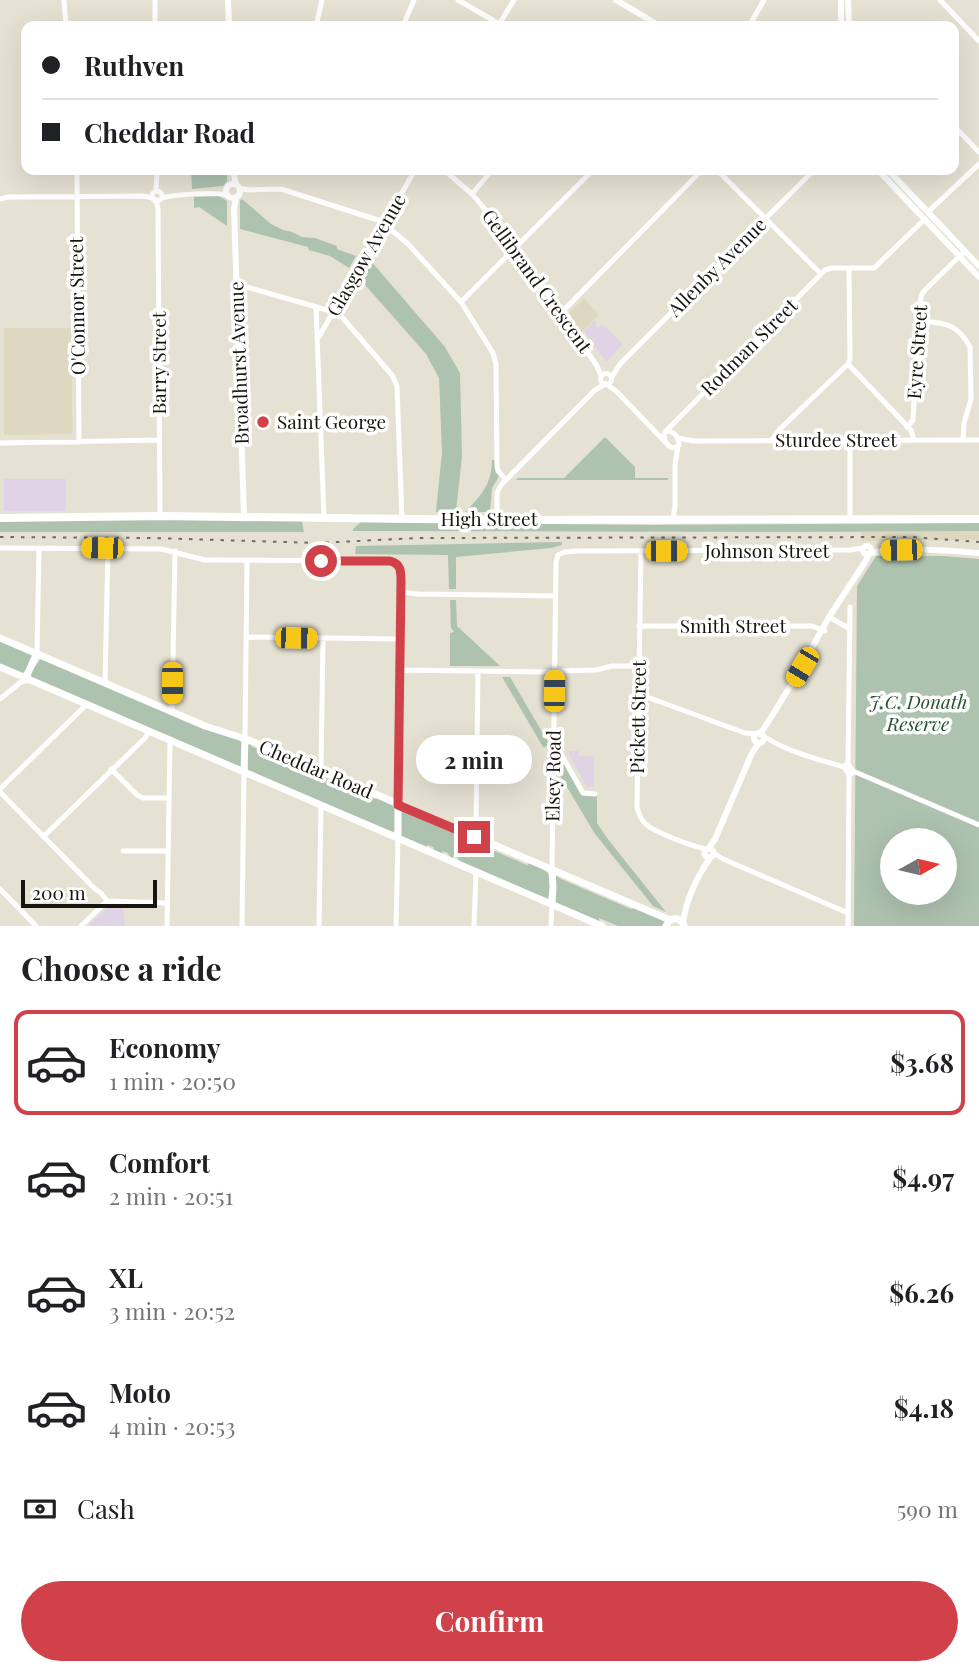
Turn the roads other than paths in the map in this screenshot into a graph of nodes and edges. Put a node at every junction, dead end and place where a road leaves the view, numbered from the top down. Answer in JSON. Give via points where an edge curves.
{"nodes":[{"id":1,"x":64,"y":0,"type":"edge"},
{"id":2,"x":155,"y":0,"type":"edge"},
{"id":3,"x":228,"y":0,"type":"edge"},
{"id":4,"x":322,"y":0,"type":"edge"},
{"id":5,"x":414,"y":0,"type":"edge"},
{"id":6,"x":458,"y":0,"type":"edge"},
{"id":7,"x":514,"y":0,"type":"edge"},
{"id":8,"x":608,"y":0,"type":"edge"},
{"id":9,"x":616,"y":0,"type":"edge"},
{"id":10,"x":764,"y":0,"type":"edge"},
{"id":11,"x":841,"y":0,"type":"edge"},
{"id":12,"x":848,"y":0,"type":"edge"},
{"id":13,"x":943,"y":2,"type":"edge"},
{"id":14,"x":66,"y":21,"type":"edge"},
{"id":15,"x":155,"y":21,"type":"edge"},
{"id":16,"x":229,"y":21,"type":"edge"},
{"id":17,"x":317,"y":21,"type":"edge"},
{"id":18,"x":405,"y":21,"type":"edge"},
{"id":19,"x":492,"y":21,"type":"edge"},
{"id":20,"x":503,"y":21,"type":"edge"},
{"id":21,"x":644,"y":21,"type":"edge"},
{"id":22,"x":652,"y":21,"type":"edge"},
{"id":23,"x":752,"y":21,"type":"edge"},
{"id":24,"x":841,"y":21,"type":"edge"},
{"id":25,"x":849,"y":21,"type":"edge"},
{"id":26,"x":979,"y":41,"type":"edge"},
{"id":27,"x":959,"y":131,"type":"edge"},
{"id":28,"x":979,"y":152,"type":"edge"},
{"id":29,"x":979,"y":164,"type":"edge"},
{"id":30,"x":77,"y":175,"type":"edge"},
{"id":31,"x":158,"y":175,"type":"edge"},
{"id":32,"x":233,"y":175,"type":"edge"},
{"id":33,"x":412,"y":175,"type":"edge"},
{"id":34,"x":450,"y":175,"type":"edge"},
{"id":35,"x":488,"y":175,"type":"edge"},
{"id":36,"x":588,"y":175,"type":"edge"},
{"id":37,"x":697,"y":175,"type":"edge"},
{"id":38,"x":722,"y":175,"type":"edge"},
{"id":39,"x":809,"y":175,"type":"edge"},
{"id":40,"x":883,"y":175,"type":"edge"},
{"id":41,"x":892,"y":175,"type":"edge"},
{"id":42,"x":233,"y":191,"type":"junction"},
{"id":43,"x":472,"y":194,"type":"junction"},
{"id":44,"x":77,"y":196,"type":"junction"},
{"id":45,"x":158,"y":196,"type":"junction"},
{"id":46,"x":0,"y":197,"type":"edge"},
{"id":47,"x":927,"y":216,"type":"junction"},
{"id":48,"x":766,"y":218,"type":"junction"},
{"id":49,"x":383,"y":223,"type":"junction"},
{"id":50,"x":517,"y":247,"type":"junction"},
{"id":51,"x":962,"y":254,"type":"junction"},
{"id":52,"x":979,"y":266,"type":"edge"},
{"id":53,"x":849,"y":268,"type":"junction"},
{"id":54,"x":822,"y":273,"type":"junction"},
{"id":55,"x":979,"y":277,"type":"edge"},
{"id":56,"x":237,"y":286,"type":"junction"},
{"id":57,"x":461,"y":302,"type":"junction"},
{"id":58,"x":316,"y":307,"type":"junction"},
{"id":59,"x":334,"y":312,"type":"junction"},
{"id":60,"x":561,"y":313,"type":"junction"},
{"id":61,"x":921,"y":321,"type":"junction"},
{"id":62,"x":317,"y":340,"type":"junction"},
{"id":63,"x":848,"y":364,"type":"junction"},
{"id":64,"x":606,"y":379,"type":"junction"},
{"id":65,"x":677,"y":419,"type":"junction"},
{"id":66,"x":649,"y":424,"type":"junction"},
{"id":67,"x":786,"y":426,"type":"junction"},
{"id":68,"x":908,"y":428,"type":"junction"},
{"id":69,"x":666,"y":431,"type":"junction"},
{"id":70,"x":159,"y":440,"type":"junction"},
{"id":71,"x":677,"y":440,"type":"junction"},
{"id":72,"x":771,"y":440,"type":"junction"},
{"id":73,"x":784,"y":440,"type":"junction"},
{"id":74,"x":906,"y":440,"type":"junction"},
{"id":75,"x":914,"y":440,"type":"junction"},
{"id":76,"x":963,"y":440,"type":"junction"},
{"id":77,"x":979,"y":440,"type":"edge"},
{"id":78,"x":665,"y":441,"type":"junction"},
{"id":79,"x":849,"y":441,"type":"junction"},
{"id":80,"x":79,"y":442,"type":"junction"},
{"id":81,"x":0,"y":443,"type":"edge"},
{"id":82,"x":670,"y":447,"type":"junction"},
{"id":83,"x":675,"y":465,"type":"junction"},
{"id":84,"x":508,"y":478,"type":"junction"},
{"id":85,"x":160,"y":516,"type":"junction"},
{"id":86,"x":244,"y":516,"type":"junction"},
{"id":87,"x":324,"y":517,"type":"junction"},
{"id":88,"x":0,"y":518,"type":"edge"},
{"id":89,"x":401,"y":519,"type":"junction"},
{"id":90,"x":979,"y":519,"type":"edge"},
{"id":91,"x":497,"y":520,"type":"junction"},
{"id":92,"x":675,"y":520,"type":"junction"},
{"id":93,"x":850,"y":520,"type":"junction"},
{"id":94,"x":0,"y":548,"type":"edge"},
{"id":95,"x":39,"y":548,"type":"junction"},
{"id":96,"x":108,"y":548,"type":"junction"},
{"id":97,"x":174,"y":551,"type":"junction"},
{"id":98,"x":640,"y":551,"type":"junction"},
{"id":99,"x":867,"y":551,"type":"junction"},
{"id":100,"x":979,"y":553,"type":"edge"},
{"id":101,"x":558,"y":555,"type":"joint"},
{"id":102,"x":247,"y":560,"type":"junction"},
{"id":103,"x":401,"y":594,"type":"junction"},
{"id":104,"x":555,"y":596,"type":"junction"},
{"id":105,"x":850,"y":607,"type":"dead end"},
{"id":106,"x":830,"y":618,"type":"junction"},
{"id":107,"x":639,"y":626,"type":"junction"},
{"id":108,"x":850,"y":629,"type":"junction"},
{"id":109,"x":823,"y":630,"type":"junction"},
{"id":110,"x":246,"y":637,"type":"junction"},
{"id":111,"x":0,"y":638,"type":"edge"},
{"id":112,"x":323,"y":638,"type":"junction"},
{"id":113,"x":400,"y":639,"type":"junction"},
{"id":114,"x":37,"y":653,"type":"junction"},
{"id":115,"x":639,"y":666,"type":"junction"},
{"id":116,"x":0,"y":667,"type":"edge"},
{"id":117,"x":400,"y":670,"type":"junction"},
{"id":118,"x":478,"y":671,"type":"junction"},
{"id":119,"x":554,"y":671,"type":"junction"},
{"id":120,"x":14,"y":673,"type":"junction"},
{"id":121,"x":30,"y":680,"type":"junction"},
{"id":122,"x":105,"y":683,"type":"junction"},
{"id":123,"x":9,"y":691,"type":"junction"},
{"id":124,"x":638,"y":695,"type":"junction"},
{"id":125,"x":0,"y":699,"type":"edge"},
{"id":126,"x":86,"y":705,"type":"junction"},
{"id":127,"x":172,"y":712,"type":"junction"},
{"id":128,"x":149,"y":732,"type":"junction"},
{"id":129,"x":760,"y":738,"type":"junction"},
{"id":130,"x":245,"y":739,"type":"junction"},
{"id":131,"x":170,"y":741,"type":"junction"},
{"id":132,"x":553,"y":754,"type":"junction"},
{"id":133,"x":846,"y":766,"type":"junction"},
{"id":134,"x":111,"y":769,"type":"junction"},
{"id":135,"x":321,"y":771,"type":"junction"},
{"id":136,"x":244,"y":772,"type":"junction"},
{"id":137,"x":851,"y":773,"type":"junction"},
{"id":138,"x":0,"y":790,"type":"edge"},
{"id":139,"x":595,"y":794,"type":"dead end"},
{"id":140,"x":169,"y":798,"type":"junction"},
{"id":141,"x":321,"y":805,"type":"junction"},
{"id":142,"x":398,"y":805,"type":"junction"},
{"id":143,"x":979,"y":825,"type":"edge"},
{"id":144,"x":44,"y":836,"type":"junction"},
{"id":145,"x":474,"y":837,"type":"junction"},
{"id":146,"x":398,"y":838,"type":"junction"},
{"id":147,"x":123,"y":850,"type":"dead end"},
{"id":148,"x":168,"y":851,"type":"junction"},
{"id":149,"x":709,"y":853,"type":"junction"},
{"id":150,"x":552,"y":870,"type":"junction"},
{"id":151,"x":475,"y":872,"type":"junction"},
{"id":152,"x":0,"y":889,"type":"edge"},
{"id":153,"x":106,"y":903,"type":"junction"},
{"id":154,"x":167,"y":903,"type":"junction"},
{"id":155,"x":552,"y":904,"type":"junction"},
{"id":156,"x":848,"y":913,"type":"junction"},
{"id":157,"x":679,"y":923,"type":"edge"},
{"id":158,"x":36,"y":926,"type":"edge"},
{"id":159,"x":82,"y":926,"type":"edge"},
{"id":160,"x":167,"y":926,"type":"edge"},
{"id":161,"x":242,"y":926,"type":"edge"},
{"id":162,"x":319,"y":926,"type":"edge"},
{"id":163,"x":396,"y":926,"type":"edge"},
{"id":164,"x":474,"y":926,"type":"edge"},
{"id":165,"x":551,"y":926,"type":"edge"},
{"id":166,"x":601,"y":926,"type":"edge"},
{"id":167,"x":848,"y":926,"type":"edge"}],
"edges":[{"from":1,"to":14,"type":"street"},
{"from":2,"to":15,"type":"street"},
{"from":3,"to":16,"type":"street"},
{"from":4,"to":17,"type":"street"},
{"from":5,"to":18,"type":"street"},
{"from":6,"to":19,"type":"street"},
{"from":7,"to":20,"type":"street"},
{"from":8,"to":21,"type":"street"},
{"from":9,"to":22,"type":"street"},
{"from":10,"to":23,"type":"street"},
{"from":11,"to":24,"type":"street"},
{"from":12,"to":25,"type":"street"},
{"from":13,"to":26,"type":"street"},
{"from":27,"to":28,"type":"street"},
{"from":29,"to":47,"type":"street"},
{"from":30,"to":44,"type":"street","name":"O'Connor Street"},
{"from":31,"to":45,"type":"street","name":"Barry Street"},
{"from":32,"to":42,"type":"street","name":"Broadhurst Avenue"},
{"from":33,"to":49,"type":"street","name":"Glasgow Avenue"},
{"from":34,"to":43,"type":"street","name":"Gellibrand Crescent"},
{"from":35,"to":43,"type":"street"},
{"from":36,"to":50,"type":"street"},
{"from":37,"to":60,"type":"street"},
{"from":38,"to":48,"type":"street"},
{"from":39,"to":48,"type":"street","name":"Allenby Avenue"},
{"from":40,"to":47,"type":"street"},
{"from":41,"to":47,"type":"street"},
{"from":42,"to":45,"type":"street"},
{"from":42,"to":49,"type":"street","via":[[281,189]]},
{"from":42,"to":56,"type":"street","name":"Broadhurst Avenue"},
{"from":43,"to":50,"type":"street","name":"Gellibrand Crescent"},
{"from":44,"to":45,"type":"street"},
{"from":44,"to":46,"type":"street"},
{"from":44,"to":80,"type":"street","name":"O'Connor Street"},
{"from":45,"to":70,"type":"street","name":"Barry Street"},
{"from":47,"to":51,"type":"street"},
{"from":47,"to":53,"type":"street","via":[[874,268]]},
{"from":48,"to":54,"type":"street"},
{"from":48,"to":64,"type":"street","name":"Allenby Avenue"},
{"from":49,"to":57,"type":"street"},
{"from":49,"to":59,"type":"street","name":"Glasgow Avenue"},
{"from":50,"to":57,"type":"street"},
{"from":50,"to":60,"type":"street","name":"Gellibrand Crescent"},
{"from":51,"to":52,"type":"street"},
{"from":51,"to":55,"type":"street"},
{"from":51,"to":61,"type":"street","name":"Eyre Street","via":[[922,294]]},
{"from":53,"to":54,"type":"street"},
{"from":53,"to":63,"type":"street"},
{"from":54,"to":65,"type":"street","name":"Rodman Street"},
{"from":56,"to":58,"type":"street"},
{"from":56,"to":86,"type":"street","name":"Broadhurst Avenue"},
{"from":57,"to":84,"type":"street","via":[[496,364],[497,460]]},
{"from":58,"to":59,"type":"street"},
{"from":58,"to":62,"type":"street","name":"Glasgow Avenue"},
{"from":59,"to":62,"type":"street","name":"Glasgow Avenue"},
{"from":59,"to":89,"type":"street","via":[[396,380]]},
{"from":60,"to":64,"type":"street","name":"Gellibrand Crescent"},
{"from":61,"to":68,"type":"street","name":"Eyre Street","via":[[913,420]]},
{"from":61,"to":76,"type":"street","via":[[948,324],[970,347],[970,404]]},
{"from":62,"to":87,"type":"street","name":"Glasgow Avenue"},
{"from":63,"to":67,"type":"street"},
{"from":63,"to":68,"type":"street"},
{"from":64,"to":66,"type":"street","name":"Gellibrand Crescent"},
{"from":64,"to":84,"type":"street","name":"Allenby Avenue"},
{"from":65,"to":69,"type":"street","name":"Rodman Street"},
{"from":65,"to":71,"type":"street"},
{"from":66,"to":69,"type":"street","name":"Gellibrand Crescent"},
{"from":66,"to":78,"type":"street","name":"Gellibrand Crescent"},
{"from":67,"to":72,"type":"street"},
{"from":67,"to":73,"type":"street"},
{"from":68,"to":74,"type":"street","name":"Eyre Street"},
{"from":68,"to":75,"type":"street"},
{"from":69,"to":71,"type":"street","name":"Gellibrand Crescent"},
{"from":69,"to":78,"type":"street"},
{"from":70,"to":80,"type":"street"},
{"from":70,"to":85,"type":"street","name":"Barry Street"},
{"from":71,"to":72,"type":"street","name":"Sturdee Street"},
{"from":71,"to":82,"type":"street"},
{"from":71,"to":83,"type":"street"},
{"from":72,"to":73,"type":"street","name":"Sturdee Street"},
{"from":73,"to":79,"type":"street","name":"Sturdee Street"},
{"from":74,"to":75,"type":"street","name":"Sturdee Street"},
{"from":74,"to":79,"type":"street","name":"Sturdee Street"},
{"from":75,"to":76,"type":"street","name":"Sturdee Street"},
{"from":76,"to":77,"type":"street","name":"Sturdee Street"},
{"from":78,"to":82,"type":"street","name":"Gellibrand Crescent"},
{"from":79,"to":93,"type":"street"},
{"from":80,"to":81,"type":"street"},
{"from":82,"to":83,"type":"street"},
{"from":83,"to":92,"type":"street"},
{"from":84,"to":91,"type":"street","name":"Allenby Avenue","via":[[497,493]]},
{"from":85,"to":86,"type":"main road","name":"High Street"},
{"from":85,"to":88,"type":"main road","name":"High Street"},
{"from":86,"to":87,"type":"main road","name":"High Street"},
{"from":87,"to":89,"type":"main road","name":"High Street"},
{"from":89,"to":91,"type":"main road","name":"High Street"},
{"from":90,"to":93,"type":"main road","name":"High Street"},
{"from":91,"to":92,"type":"main road","name":"High Street"},
{"from":92,"to":93,"type":"main road","name":"High Street"},
{"from":94,"to":95,"type":"street"},
{"from":95,"to":96,"type":"street"},
{"from":95,"to":114,"type":"street"},
{"from":96,"to":97,"type":"street"},
{"from":96,"to":122,"type":"street"},
{"from":97,"to":102,"type":"street","via":[[205,560]]},
{"from":97,"to":127,"type":"street"},
{"from":98,"to":99,"type":"street","name":"Johnson Street"},
{"from":98,"to":101,"type":"street","name":"Johnson Street"},
{"from":98,"to":107,"type":"street","name":"Pickett Street"},
{"from":99,"to":100,"type":"street","name":"Johnson Street"},
{"from":99,"to":106,"type":"street"},
{"from":101,"to":104,"type":"street","name":"Elsey Road"},
{"from":102,"to":103,"type":"street","via":[[390,561],[401,572]]},
{"from":102,"to":110,"type":"street"},
{"from":103,"to":104,"type":"street"},
{"from":103,"to":113,"type":"street"},
{"from":104,"to":119,"type":"street","name":"Elsey Road"},
{"from":105,"to":108,"type":"street"},
{"from":106,"to":108,"type":"street"},
{"from":106,"to":109,"type":"street"},
{"from":107,"to":109,"type":"street","name":"Smith Street","via":[[812,626]]},
{"from":107,"to":115,"type":"street","name":"Pickett Street"},
{"from":108,"to":133,"type":"street"},
{"from":109,"to":129,"type":"street"},
{"from":110,"to":112,"type":"street"},
{"from":110,"to":130,"type":"street"},
{"from":111,"to":114,"type":"main road","name":"Cheddar Road"},
{"from":112,"to":113,"type":"street"},
{"from":112,"to":135,"type":"street"},
{"from":113,"to":117,"type":"street"},
{"from":114,"to":121,"type":"main road","via":[[27,675]]},
{"from":114,"to":122,"type":"main road","name":"Cheddar Road"},
{"from":115,"to":119,"type":"street"},
{"from":115,"to":124,"type":"street","name":"Pickett Street"},
{"from":116,"to":120,"type":"main road","name":"Cheddar Road"},
{"from":117,"to":118,"type":"street"},
{"from":117,"to":142,"type":"street"},
{"from":118,"to":119,"type":"street"},
{"from":118,"to":145,"type":"street"},
{"from":119,"to":132,"type":"street","name":"Elsey Road"},
{"from":120,"to":121,"type":"main road","name":"Cheddar Road"},
{"from":120,"to":123,"type":"street","via":[[17,680]]},
{"from":121,"to":123,"type":"street"},
{"from":121,"to":126,"type":"main road","name":"Cheddar Road"},
{"from":122,"to":127,"type":"main road","name":"Cheddar Road"},
{"from":123,"to":125,"type":"street"},
{"from":124,"to":129,"type":"street"},
{"from":124,"to":149,"type":"street","name":"Pickett Street","via":[[639,816],[646,825]]},
{"from":126,"to":128,"type":"main road","name":"Cheddar Road"},
{"from":126,"to":138,"type":"street"},
{"from":127,"to":130,"type":"main road","name":"Cheddar Road"},
{"from":128,"to":131,"type":"main road","name":"Cheddar Road"},
{"from":128,"to":134,"type":"street"},
{"from":129,"to":133,"type":"street"},
{"from":129,"to":149,"type":"street"},
{"from":130,"to":135,"type":"main road","name":"Cheddar Road"},
{"from":130,"to":136,"type":"main road"},
{"from":131,"to":136,"type":"main road","name":"Cheddar Road"},
{"from":131,"to":140,"type":"street"},
{"from":132,"to":139,"type":"street","via":[[564,758],[583,793]]},
{"from":132,"to":150,"type":"street","name":"Elsey Road"},
{"from":133,"to":137,"type":"street"},
{"from":134,"to":140,"type":"street","via":[[143,798]]},
{"from":134,"to":144,"type":"street"},
{"from":135,"to":142,"type":"main road","name":"Cheddar Road"},
{"from":136,"to":141,"type":"main road","name":"Cheddar Road"},
{"from":136,"to":161,"type":"street"},
{"from":137,"to":143,"type":"street"},
{"from":137,"to":156,"type":"street"},
{"from":138,"to":144,"type":"street"},
{"from":140,"to":148,"type":"street"},
{"from":141,"to":146,"type":"main road","name":"Cheddar Road"},
{"from":141,"to":162,"type":"street"},
{"from":142,"to":145,"type":"main road","name":"Cheddar Road"},
{"from":142,"to":146,"type":"main road"},
{"from":144,"to":153,"type":"street"},
{"from":145,"to":150,"type":"main road","name":"Cheddar Road"},
{"from":146,"to":151,"type":"main road","name":"Cheddar Road"},
{"from":146,"to":163,"type":"street"},
{"from":147,"to":148,"type":"street"},
{"from":148,"to":154,"type":"street"},
{"from":149,"to":156,"type":"street","name":"Pickett Street"},
{"from":149,"to":157,"type":"street"},
{"from":150,"to":155,"type":"main road"},
{"from":150,"to":157,"type":"main road","name":"Cheddar Road"},
{"from":151,"to":155,"type":"main road","name":"Cheddar Road"},
{"from":151,"to":164,"type":"street"},
{"from":152,"to":158,"type":"street"},
{"from":153,"to":154,"type":"street"},
{"from":153,"to":159,"type":"street"},
{"from":154,"to":160,"type":"street"},
{"from":155,"to":165,"type":"street"},
{"from":155,"to":166,"type":"main road","name":"Cheddar Road"},
{"from":156,"to":167,"type":"street"}]}
